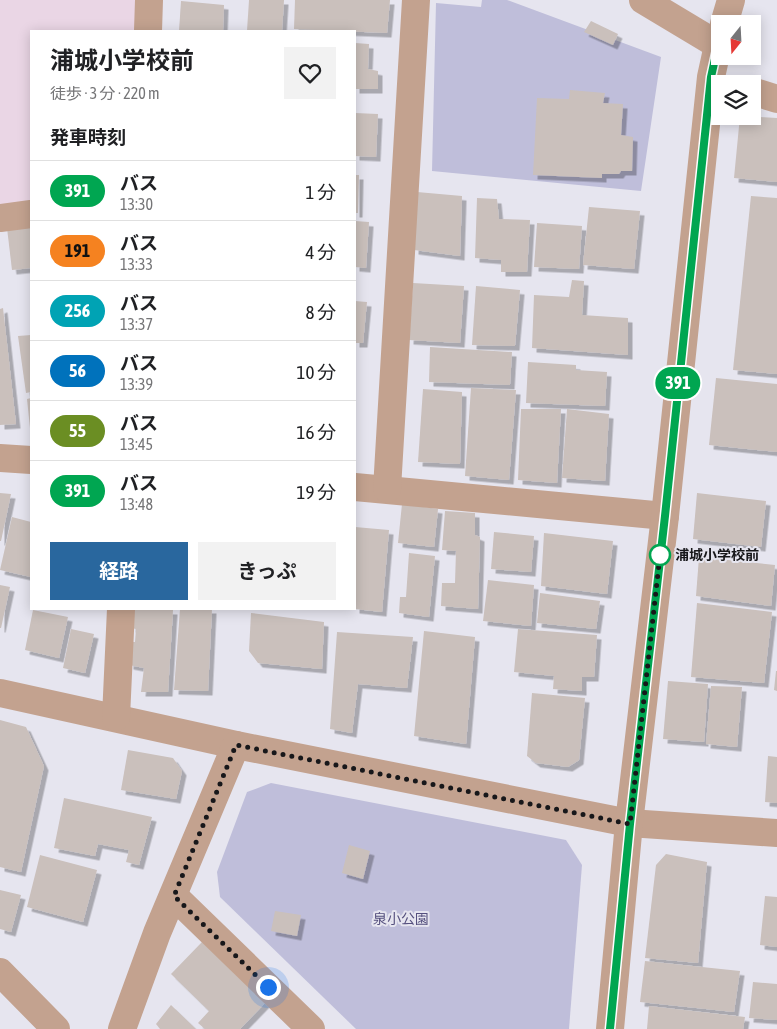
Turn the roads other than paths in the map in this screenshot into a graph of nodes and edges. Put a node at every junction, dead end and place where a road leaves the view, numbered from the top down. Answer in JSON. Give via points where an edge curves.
{"nodes":[{"id":1,"x":149,"y":0,"type":"edge"},
{"id":2,"x":416,"y":0,"type":"edge"},
{"id":3,"x":643,"y":0,"type":"edge"},
{"id":4,"x":731,"y":0,"type":"edge"},
{"id":5,"x":726,"y":15,"type":"edge"},
{"id":6,"x":148,"y":30,"type":"edge"},
{"id":7,"x":711,"y":31,"type":"edge"},
{"id":8,"x":761,"y":94,"type":"edge"},
{"id":9,"x":777,"y":99,"type":"edge"},
{"id":10,"x":716,"y":125,"type":"edge"},
{"id":11,"x":30,"y":214,"type":"edge"},
{"id":12,"x":0,"y":218,"type":"edge"},
{"id":13,"x":0,"y":458,"type":"edge"},
{"id":14,"x":30,"y":460,"type":"edge"},
{"id":15,"x":356,"y":486,"type":"edge"},
{"id":16,"x":387,"y":489,"type":"junction"},
{"id":17,"x":665,"y":516,"type":"junction"},
{"id":18,"x":121,"y":610,"type":"edge"},
{"id":19,"x":0,"y":693,"type":"edge"},
{"id":20,"x":116,"y":717,"type":"junction"},
{"id":21,"x":236,"y":745,"type":"junction"},
{"id":22,"x":630,"y":824,"type":"junction"},
{"id":23,"x":777,"y":833,"type":"edge"},
{"id":24,"x":174,"y":896,"type":"junction"},
{"id":25,"x":0,"y":972,"type":"edge"},
{"id":26,"x":56,"y":1029,"type":"edge"},
{"id":27,"x":122,"y":1029,"type":"edge"},
{"id":28,"x":311,"y":1029,"type":"edge"},
{"id":29,"x":610,"y":1029,"type":"edge"}],
"edges":[{"from":1,"to":6,"type":"street"},
{"from":2,"to":16,"type":"street"},
{"from":3,"to":7,"type":"street"},
{"from":4,"to":5,"type":"street"},
{"from":8,"to":9,"type":"street"},
{"from":10,"to":17,"type":"street"},
{"from":11,"to":12,"type":"street"},
{"from":13,"to":14,"type":"street"},
{"from":15,"to":16,"type":"street"},
{"from":16,"to":17,"type":"street"},
{"from":17,"to":22,"type":"street"},
{"from":18,"to":20,"type":"street"},
{"from":19,"to":20,"type":"street"},
{"from":20,"to":21,"type":"street"},
{"from":21,"to":22,"type":"street"},
{"from":21,"to":24,"type":"street"},
{"from":22,"to":23,"type":"street"},
{"from":22,"to":29,"type":"street"},
{"from":24,"to":27,"type":"street"},
{"from":24,"to":28,"type":"street"},
{"from":25,"to":26,"type":"street"}]}
